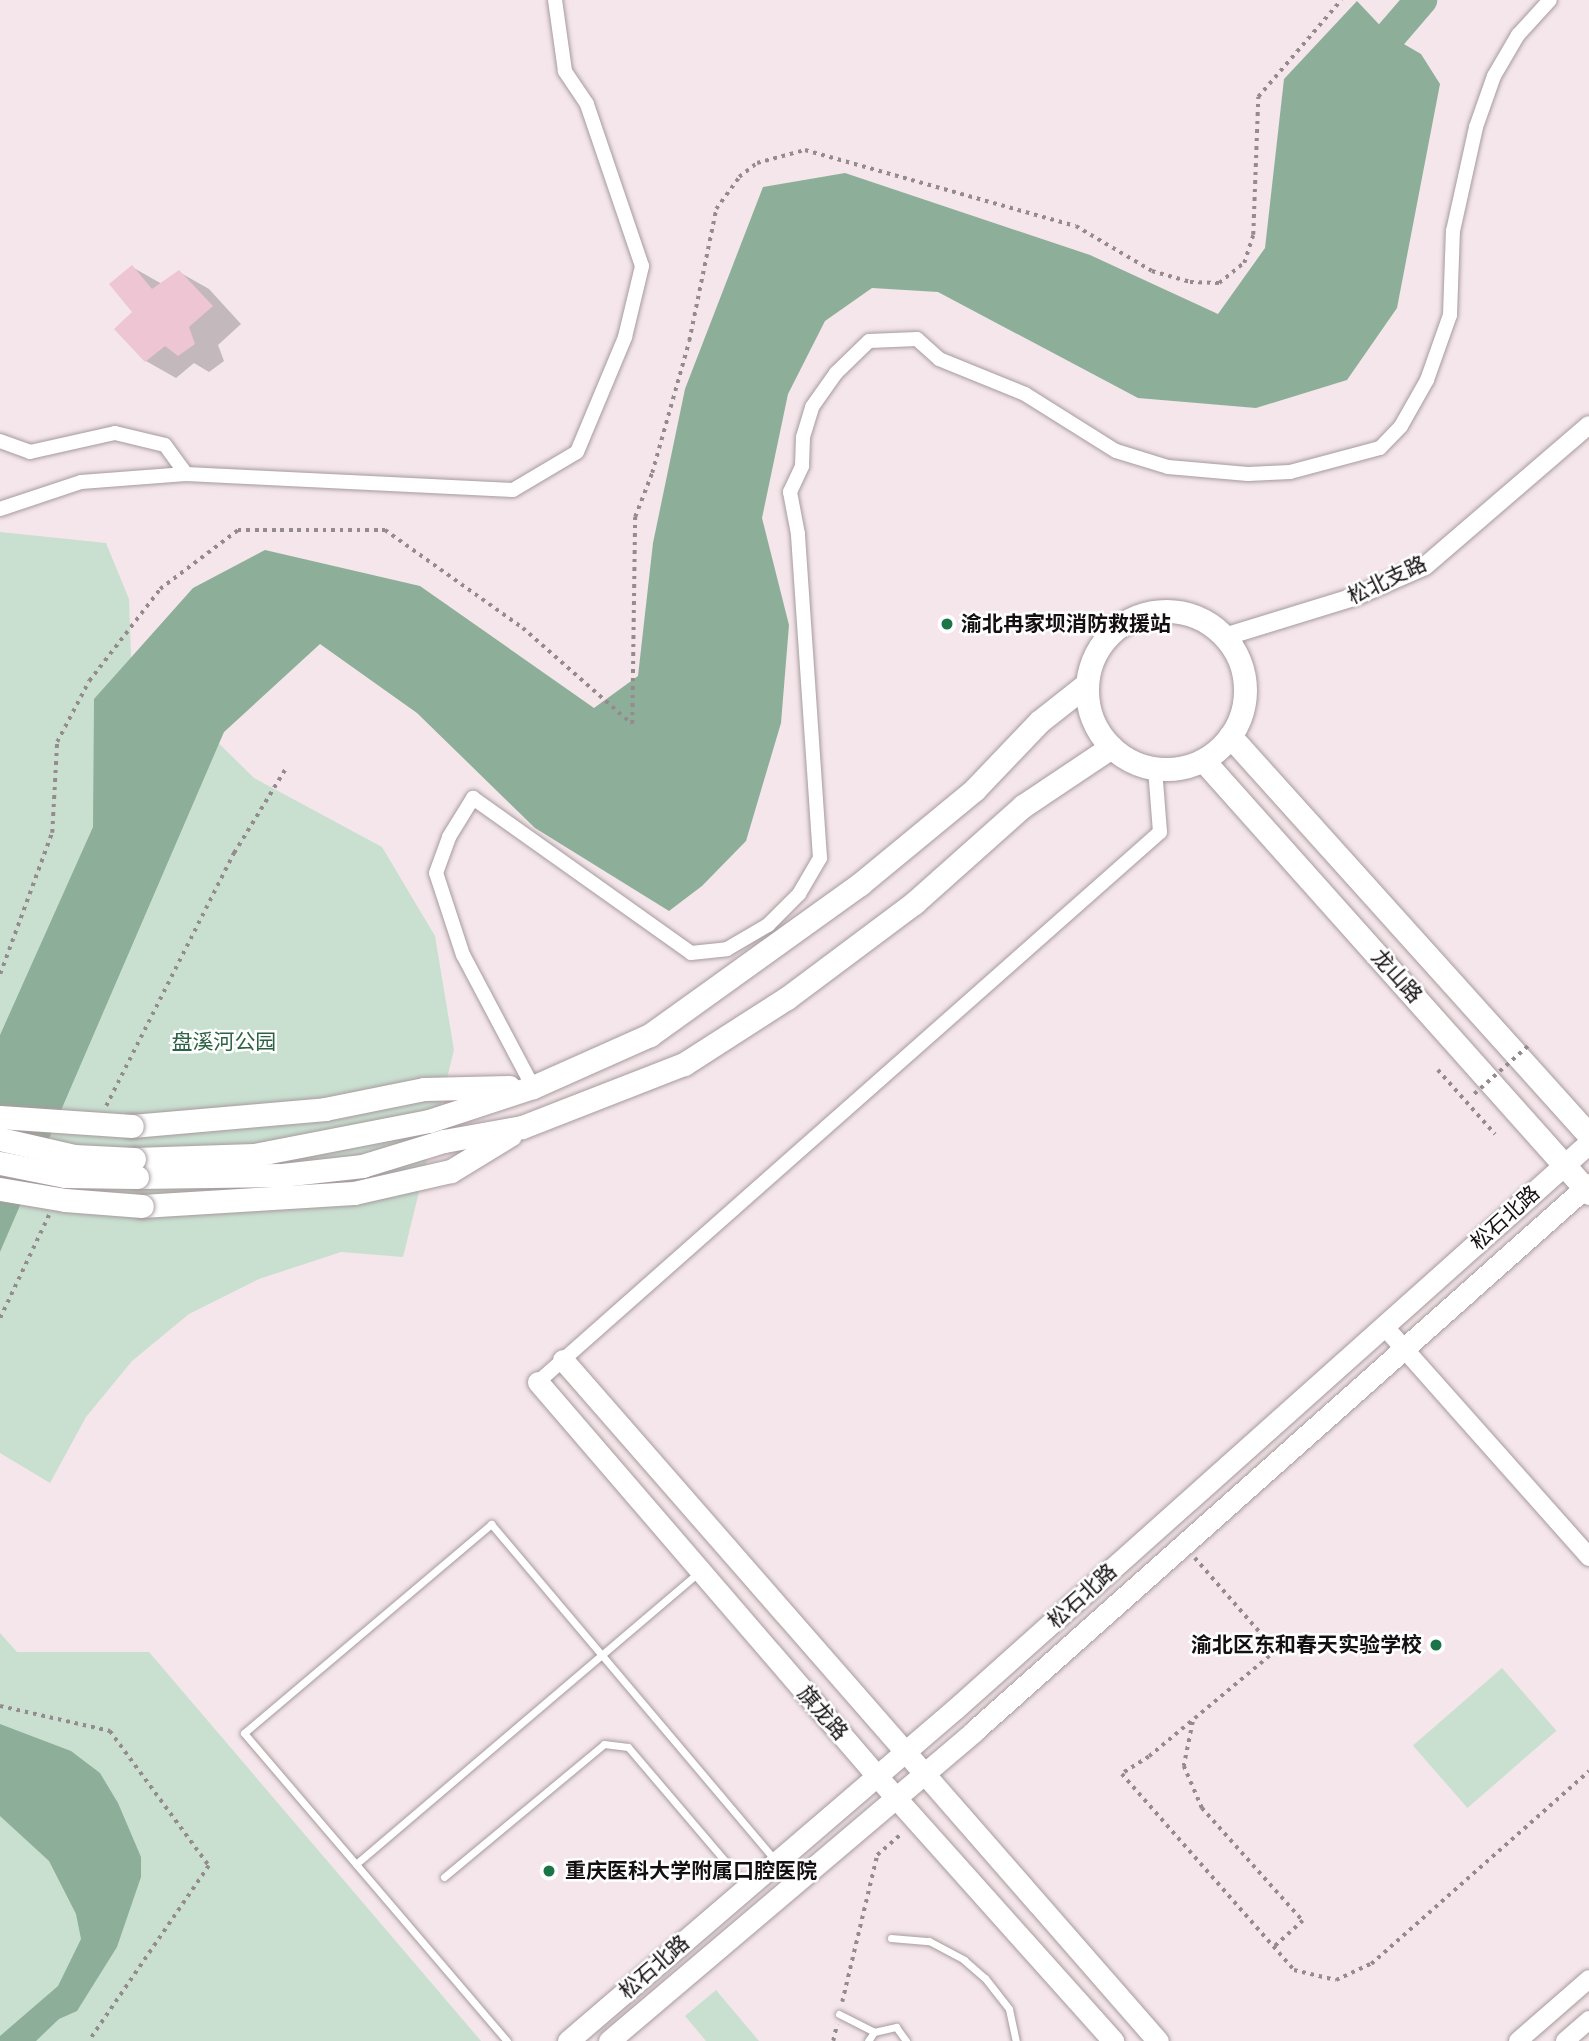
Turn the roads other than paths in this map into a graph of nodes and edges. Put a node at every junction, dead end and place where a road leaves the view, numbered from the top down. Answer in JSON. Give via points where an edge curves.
{"nodes":[{"id":1,"x":555,"y":0,"type":"edge"},
{"id":2,"x":1550,"y":0,"type":"edge"},
{"id":3,"x":1589,"y":425,"type":"edge"},
{"id":4,"x":0,"y":441,"type":"edge"},
{"id":5,"x":186,"y":474,"type":"junction"},
{"id":6,"x":0,"y":509,"type":"edge"},
{"id":7,"x":1224,"y":637,"type":"junction"},
{"id":8,"x":1087,"y":684,"type":"junction"},
{"id":9,"x":1230,"y":736,"type":"junction"},
{"id":10,"x":1111,"y":747,"type":"junction"},
{"id":11,"x":1203,"y":760,"type":"junction"},
{"id":12,"x":1155,"y":769,"type":"junction"},
{"id":13,"x":533,"y":1087,"type":"junction"},
{"id":14,"x":0,"y":1117,"type":"edge"},
{"id":15,"x":522,"y":1127,"type":"junction"},
{"id":16,"x":1589,"y":1135,"type":"edge"},
{"id":17,"x":0,"y":1139,"type":"edge"},
{"id":18,"x":1589,"y":1143,"type":"edge"},
{"id":19,"x":0,"y":1163,"type":"edge"},
{"id":20,"x":1565,"y":1165,"type":"junction"},
{"id":21,"x":136,"y":1168,"type":"junction"},
{"id":22,"x":1587,"y":1188,"type":"edge"},
{"id":23,"x":0,"y":1189,"type":"edge"},
{"id":24,"x":1384,"y":1326,"type":"junction"},
{"id":25,"x":1405,"y":1348,"type":"junction"},
{"id":26,"x":563,"y":1360,"type":"junction"},
{"id":27,"x":538,"y":1382,"type":"joint"},
{"id":28,"x":1589,"y":1557,"type":"edge"},
{"id":29,"x":701,"y":1571,"type":"junction"},
{"id":30,"x":602,"y":1655,"type":"junction"},
{"id":31,"x":902,"y":1753,"type":"junction"},
{"id":32,"x":923,"y":1775,"type":"junction"},
{"id":33,"x":877,"y":1776,"type":"junction"},
{"id":34,"x":896,"y":1798,"type":"junction"},
{"id":35,"x":777,"y":1862,"type":"junction"},
{"id":36,"x":356,"y":1864,"type":"junction"},
{"id":37,"x":444,"y":1877,"type":"dead end"},
{"id":38,"x":747,"y":1887,"type":"junction"},
{"id":39,"x":891,"y":1938,"type":"dead end"},
{"id":40,"x":1589,"y":1979,"type":"edge"},
{"id":41,"x":839,"y":2014,"type":"road end"},
{"id":42,"x":1589,"y":2020,"type":"edge"},
{"id":43,"x":874,"y":2032,"type":"junction"},
{"id":44,"x":507,"y":2041,"type":"edge"},
{"id":45,"x":568,"y":2041,"type":"edge"},
{"id":46,"x":609,"y":2041,"type":"edge"},
{"id":47,"x":868,"y":2041,"type":"edge"},
{"id":48,"x":906,"y":2041,"type":"edge"},
{"id":49,"x":1016,"y":2041,"type":"edge"},
{"id":50,"x":1113,"y":2041,"type":"edge"},
{"id":51,"x":1158,"y":2041,"type":"edge"},
{"id":52,"x":1518,"y":2041,"type":"edge"},
{"id":53,"x":1565,"y":2041,"type":"edge"}],
"edges":[{"from":1,"to":5,"type":"street","via":[[565,71],[587,104],[642,265],[625,337],[577,452],[513,490]]},
{"from":2,"to":13,"type":"street","via":[[1518,35],[1494,76],[1476,127],[1452,231],[1450,315],[1426,380],[1401,426],[1380,448],[1290,472],[1248,474],[1168,467],[1116,451],[1026,394],[939,359],[917,339],[869,341],[836,373],[812,407],[803,436],[802,466],[790,492],[798,534],[820,858],[799,894],[768,925],[727,949],[691,953],[473,798],[436,873],[463,955]]},
{"from":3,"to":7,"type":"street","name":"松北支路","via":[[1425,566],[1353,597]]},
{"from":4,"to":5,"type":"street","via":[[30,452],[115,433],[165,445]]},
{"from":5,"to":6,"type":"street","via":[[81,482]]},
{"from":7,"to":8,"type":"main road","via":[[1203,621],[1179,612],[1153,612],[1128,620],[1107,636],[1093,658]]},
{"from":7,"to":9,"type":"main road","via":[[1239,660],[1245,687],[1242,714]]},
{"from":8,"to":10,"type":"main road","via":[[1092,718]]},
{"from":8,"to":13,"type":"main road","via":[[1040,721],[974,790],[849,892],[650,1035]]},
{"from":9,"to":11,"type":"main road"},
{"from":9,"to":16,"type":"main road","name":"龙山路"},
{"from":10,"to":12,"type":"main road","via":[[1131,761]]},
{"from":10,"to":15,"type":"main road","via":[[1023,806],[914,903],[787,998],[684,1064]]},
{"from":11,"to":12,"type":"main road","via":[[1180,768]]},
{"from":11,"to":20,"type":"main road","name":"龙山路"},
{"from":12,"to":26,"type":"street","via":[[1160,832]]},
{"from":13,"to":14,"type":"main road","bridge":true,"via":[[424,1088],[325,1109],[132,1126]]},
{"from":13,"to":21,"type":"main road","via":[[429,1121],[254,1155]]},
{"from":15,"to":21,"type":"main road","via":[[444,1141],[362,1166],[282,1175]]},
{"from":15,"to":23,"type":"main road","bridge":true,"via":[[451,1171],[354,1192],[142,1206]]},
{"from":17,"to":21,"type":"main road","bridge":true},
{"from":18,"to":20,"type":"main road","name":"松石北路"},
{"from":19,"to":21,"type":"main road","bridge":true,"via":[[65,1176]]},
{"from":20,"to":22,"type":"main road","name":"龙山路"},
{"from":20,"to":24,"type":"main road","name":"松石北路"},
{"from":22,"to":25,"type":"main road","name":"松石北路"},
{"from":24,"to":25,"type":"street"},
{"from":24,"to":31,"type":"main road","name":"松石北路"},
{"from":25,"to":28,"type":"street"},
{"from":25,"to":32,"type":"main road","name":"松石北路"},
{"from":26,"to":27,"type":"street"},
{"from":26,"to":31,"type":"main road"},
{"from":27,"to":29,"type":"main road","name":"旗龙路"},
{"from":29,"to":30,"type":"lane"},
{"from":29,"to":33,"type":"main road","name":"旗龙路"},
{"from":30,"to":35,"type":"lane"},
{"from":30,"to":36,"type":"lane"},
{"from":30,"to":36,"type":"lane","via":[[491,1524],[244,1733]]},
{"from":31,"to":32,"type":"main road"},
{"from":31,"to":33,"type":"main road","name":"松石北路"},
{"from":32,"to":34,"type":"main road","name":"松石北路"},
{"from":32,"to":51,"type":"main road"},
{"from":33,"to":34,"type":"main road","name":"旗龙路"},
{"from":33,"to":35,"type":"main road","name":"松石北路"},
{"from":34,"to":46,"type":"main road","name":"松石北路"},
{"from":34,"to":50,"type":"main road","name":"旗龙路"},
{"from":35,"to":38,"type":"main road","name":"松石北路"},
{"from":36,"to":44,"type":"lane"},
{"from":37,"to":38,"type":"lane","via":[[604,1744],[628,1747]]},
{"from":38,"to":45,"type":"main road","name":"松石北路"},
{"from":39,"to":49,"type":"lane","via":[[929,1941],[964,1960],[1009,2010]]},
{"from":40,"to":52,"type":"street"},
{"from":41,"to":43,"type":"lane"},
{"from":42,"to":53,"type":"street"},
{"from":43,"to":47,"type":"lane"},
{"from":43,"to":48,"type":"lane","via":[[896,2027]]}]}
